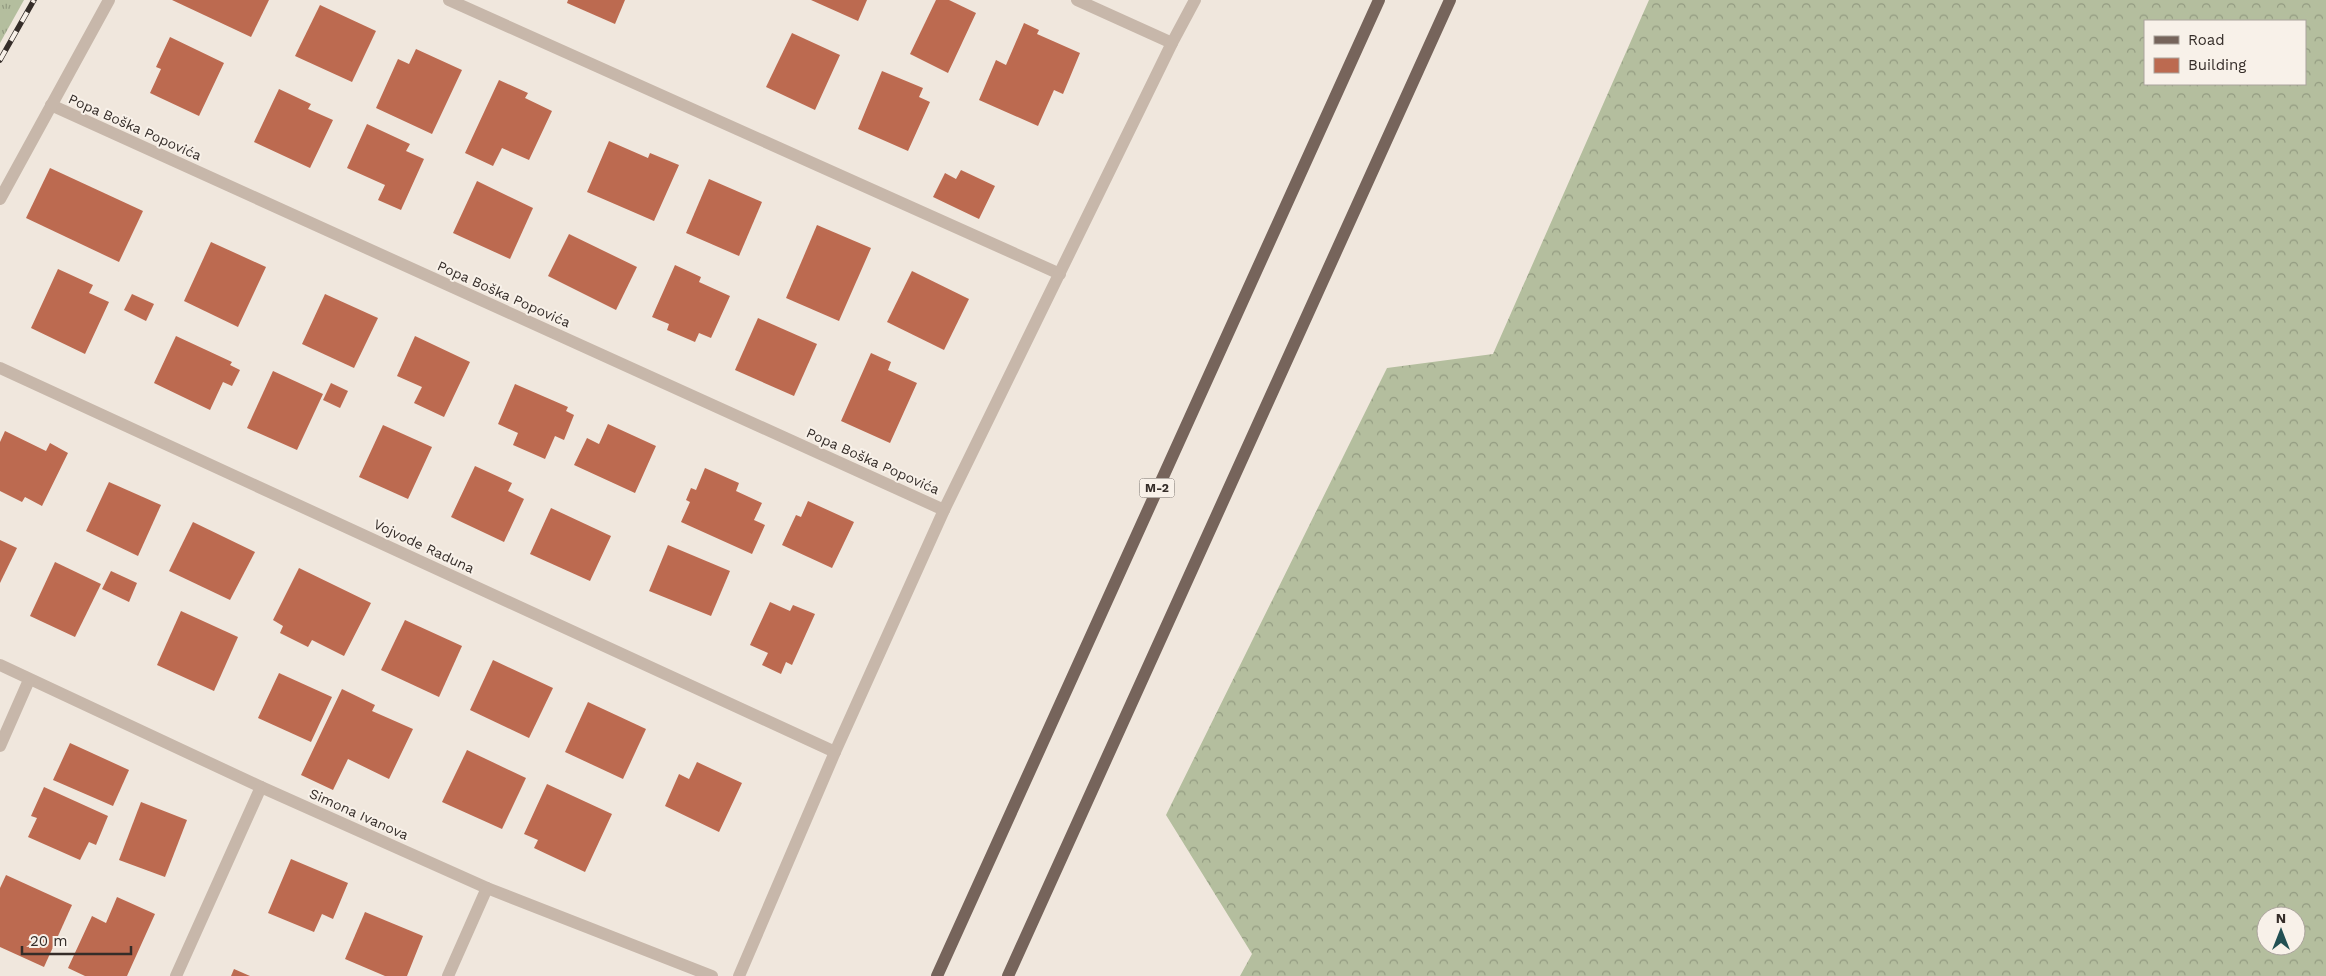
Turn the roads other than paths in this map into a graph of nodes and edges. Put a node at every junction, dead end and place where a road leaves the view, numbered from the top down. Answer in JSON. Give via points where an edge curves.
{"nodes":[{"id":1,"x":109,"y":0,"type":"edge"},
{"id":2,"x":449,"y":0,"type":"edge"},
{"id":3,"x":1077,"y":0,"type":"edge"},
{"id":4,"x":1196,"y":0,"type":"edge"},
{"id":5,"x":1379,"y":0,"type":"edge"},
{"id":6,"x":1450,"y":0,"type":"edge"},
{"id":7,"x":1172,"y":43,"type":"junction"},
{"id":8,"x":51,"y":105,"type":"junction"},
{"id":9,"x":0,"y":199,"type":"edge"},
{"id":10,"x":1060,"y":274,"type":"junction"},
{"id":11,"x":0,"y":368,"type":"edge"},
{"id":12,"x":944,"y":510,"type":"junction"},
{"id":13,"x":0,"y":666,"type":"edge"},
{"id":14,"x":29,"y":680,"type":"junction"},
{"id":15,"x":0,"y":746,"type":"edge"},
{"id":16,"x":835,"y":752,"type":"junction"},
{"id":17,"x":261,"y":787,"type":"junction"},
{"id":18,"x":487,"y":888,"type":"junction"},
{"id":19,"x":176,"y":976,"type":"edge"},
{"id":20,"x":448,"y":976,"type":"edge"},
{"id":21,"x":712,"y":976,"type":"edge"},
{"id":22,"x":740,"y":976,"type":"edge"},
{"id":23,"x":937,"y":976,"type":"edge"},
{"id":24,"x":1008,"y":976,"type":"edge"}],
"edges":[{"from":1,"to":8,"type":"street"},
{"from":2,"to":10,"type":"street"},
{"from":3,"to":7,"type":"street"},
{"from":4,"to":7,"type":"street"},
{"from":5,"to":23,"type":"main road","number":"M-2"},
{"from":6,"to":24,"type":"main road"},
{"from":7,"to":10,"type":"street"},
{"from":8,"to":9,"type":"street"},
{"from":8,"to":12,"type":"street","name":"Popa Boška Popovića"},
{"from":10,"to":12,"type":"street"},
{"from":11,"to":16,"type":"street","name":"Vojvode Raduna"},
{"from":12,"to":16,"type":"street"},
{"from":13,"to":14,"type":"street","name":"Simona Ivanova"},
{"from":14,"to":15,"type":"street"},
{"from":14,"to":17,"type":"street","name":"Simona Ivanova"},
{"from":16,"to":22,"type":"street"},
{"from":17,"to":18,"type":"street","name":"Simona Ivanova"},
{"from":17,"to":19,"type":"street"},
{"from":18,"to":20,"type":"street"},
{"from":18,"to":21,"type":"street","name":"Simona Ivanova"}]}
